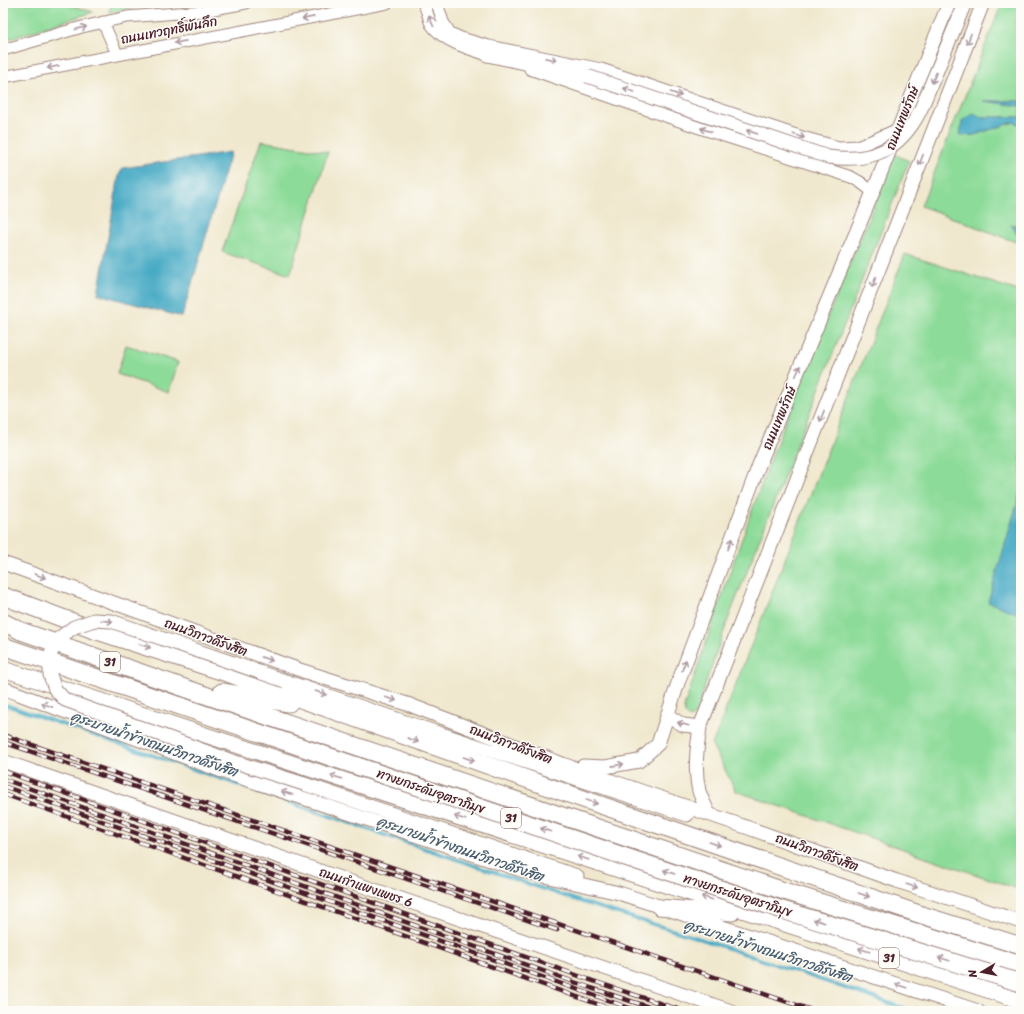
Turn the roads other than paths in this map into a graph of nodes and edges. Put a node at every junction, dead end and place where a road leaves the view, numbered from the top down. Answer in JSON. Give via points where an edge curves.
{"nodes":[{"id":1,"x":246,"y":3,"type":"edge"},
{"id":2,"x":388,"y":3,"type":"edge"},
{"id":3,"x":423,"y":3,"type":"edge"},
{"id":4,"x":437,"y":3,"type":"edge"},
{"id":5,"x":949,"y":3,"type":"edge"},
{"id":6,"x":965,"y":3,"type":"edge"},
{"id":7,"x":983,"y":3,"type":"edge"},
{"id":8,"x":103,"y":22,"type":"junction"},
{"id":9,"x":3,"y":50,"type":"edge"},
{"id":10,"x":117,"y":54,"type":"junction"},
{"id":11,"x":487,"y":54,"type":"junction"},
{"id":12,"x":3,"y":77,"type":"edge"},
{"id":13,"x":898,"y":128,"type":"junction"},
{"id":14,"x":839,"y":147,"type":"junction"},
{"id":15,"x":836,"y":173,"type":"junction"},
{"id":16,"x":873,"y":192,"type":"junction"},
{"id":17,"x":3,"y":563,"type":"edge"},
{"id":18,"x":3,"y":596,"type":"edge"},
{"id":19,"x":3,"y":620,"type":"edge"},
{"id":20,"x":3,"y":625,"type":"edge"},
{"id":21,"x":21,"y":631,"type":"junction"},
{"id":22,"x":3,"y":646,"type":"edge"},
{"id":23,"x":3,"y":669,"type":"edge"},
{"id":24,"x":3,"y":688,"type":"edge"},
{"id":25,"x":212,"y":690,"type":"junction"},
{"id":26,"x":335,"y":712,"type":"junction"},
{"id":27,"x":667,"y":716,"type":"junction"},
{"id":28,"x":700,"y":727,"type":"junction"},
{"id":29,"x":3,"y":760,"type":"edge"},
{"id":30,"x":565,"y":765,"type":"junction"},
{"id":31,"x":709,"y":814,"type":"junction"},
{"id":32,"x":743,"y":826,"type":"junction"},
{"id":33,"x":619,"y":893,"type":"junction"},
{"id":34,"x":660,"y":907,"type":"junction"},
{"id":35,"x":757,"y":915,"type":"junction"},
{"id":36,"x":1021,"y":922,"type":"edge"},
{"id":37,"x":1021,"y":946,"type":"edge"},
{"id":38,"x":1021,"y":964,"type":"edge"},
{"id":39,"x":1021,"y":983,"type":"edge"},
{"id":40,"x":1021,"y":1001,"type":"edge"},
{"id":41,"x":731,"y":1011,"type":"edge"},
{"id":42,"x":978,"y":1011,"type":"edge"}],
"edges":[{"from":1,"to":8,"type":"street","name":"ถนนเทวฤทธิ์พันลึก","via":[[203,11],[127,17]]},
{"from":2,"to":10,"type":"street","name":"ถนนเทวฤทธิ์พันลึก","one_way":true},
{"from":11,"to":3,"type":"street","one_way":true,"via":[[450,40],[439,33],[431,23]]},
{"from":4,"to":14,"type":"street","one_way":true,"via":[[443,22],[450,33],[461,38],[601,68],[802,137]]},
{"from":5,"to":13,"type":"main road","name":"ถนนเทพรักษ์"},
{"from":6,"to":11,"type":"main road","one_way":true,"bridge":true,"via":[[911,128],[898,142],[882,152],[865,158],[844,160],[828,157],[587,76]]},
{"from":7,"to":28,"type":"main road","one_way":true},
{"from":9,"to":8,"type":"street","name":"ถนนเทวฤทธิ์พันลึก","one_way":true},
{"from":8,"to":10,"type":"street"},
{"from":10,"to":12,"type":"street","name":"ถนนเทวฤทธิ์พันลึก","one_way":true},
{"from":15,"to":11,"type":"street","one_way":true},
{"from":13,"to":14,"type":"street","via":[[860,146]]},
{"from":13,"to":16,"type":"main road","name":"ถนนเทพรักษ์"},
{"from":14,"to":15,"type":"street","via":[[844,151],[848,162],[847,167]]},
{"from":15,"to":16,"type":"street","via":[[860,182]]},
{"from":27,"to":16,"type":"main road","name":"ถนนเทพรักษ์","one_way":true,"via":[[759,465]]},
{"from":17,"to":30,"type":"main road","name":"ถนนวิภาวดีรังสิต","one_way":true,"via":[[296,669],[410,705]]},
{"from":18,"to":26,"type":"highway","one_way":true,"via":[[94,630],[233,675]]},
{"from":19,"to":21,"type":"highway","name":"ทางยกระดับอุตราภิมุข"},
{"from":19,"to":25,"type":"highway","number":"31"},
{"from":20,"to":21,"type":"highway","name":"ทางยกระดับอุตราภิมุข","number":"31"},
{"from":21,"to":38,"type":"highway","name":"ทางยกระดับอุตราภิมุข","number":"31","bridge":true,"via":[[781,890]]},
{"from":39,"to":22,"type":"highway","name":"ทางยกระดับอุตราภิมุข","number":"31","one_way":true,"bridge":true,"via":[[774,907]]},
{"from":35,"to":23,"type":"highway","number":"31","one_way":true},
{"from":33,"to":24,"type":"main road","number":"31","one_way":true,"via":[[526,872],[250,780]]},
{"from":25,"to":26,"type":"highway"},
{"from":25,"to":38,"type":"highway","number":"31"},
{"from":26,"to":37,"type":"highway","one_way":true,"via":[[922,915]]},
{"from":28,"to":27,"type":"main road","one_way":true,"via":[[682,725]]},
{"from":30,"to":27,"type":"main road","name":"ถนนเทพรักษ์","one_way":true,"via":[[605,767],[639,761],[658,744]]},
{"from":28,"to":31,"type":"main road","via":[[696,766],[699,791]]},
{"from":29,"to":41,"type":"main road","name":"ถนนกำแพงเพชร 6"},
{"from":30,"to":31,"type":"main road","name":"ถนนวิภาวดีรังสิต"},
{"from":31,"to":32,"type":"main road","name":"ถนนวิภาวดีรังสิต"},
{"from":33,"to":32,"type":"main road","one_way":true,"bridge":true,"via":[[569,873],[220,757],[65,700],[55,689],[50,675],[50,655],[58,639],[74,627],[94,620],[112,621],[668,810]]},
{"from":32,"to":36,"type":"main road","name":"ถนนวิภาวดีรังสิต","one_way":true},
{"from":33,"to":34,"type":"main road","number":"31"},
{"from":34,"to":35,"type":"highway"},
{"from":42,"to":34,"type":"main road","number":"31","one_way":true},
{"from":40,"to":35,"type":"highway","number":"31","one_way":true}]}
